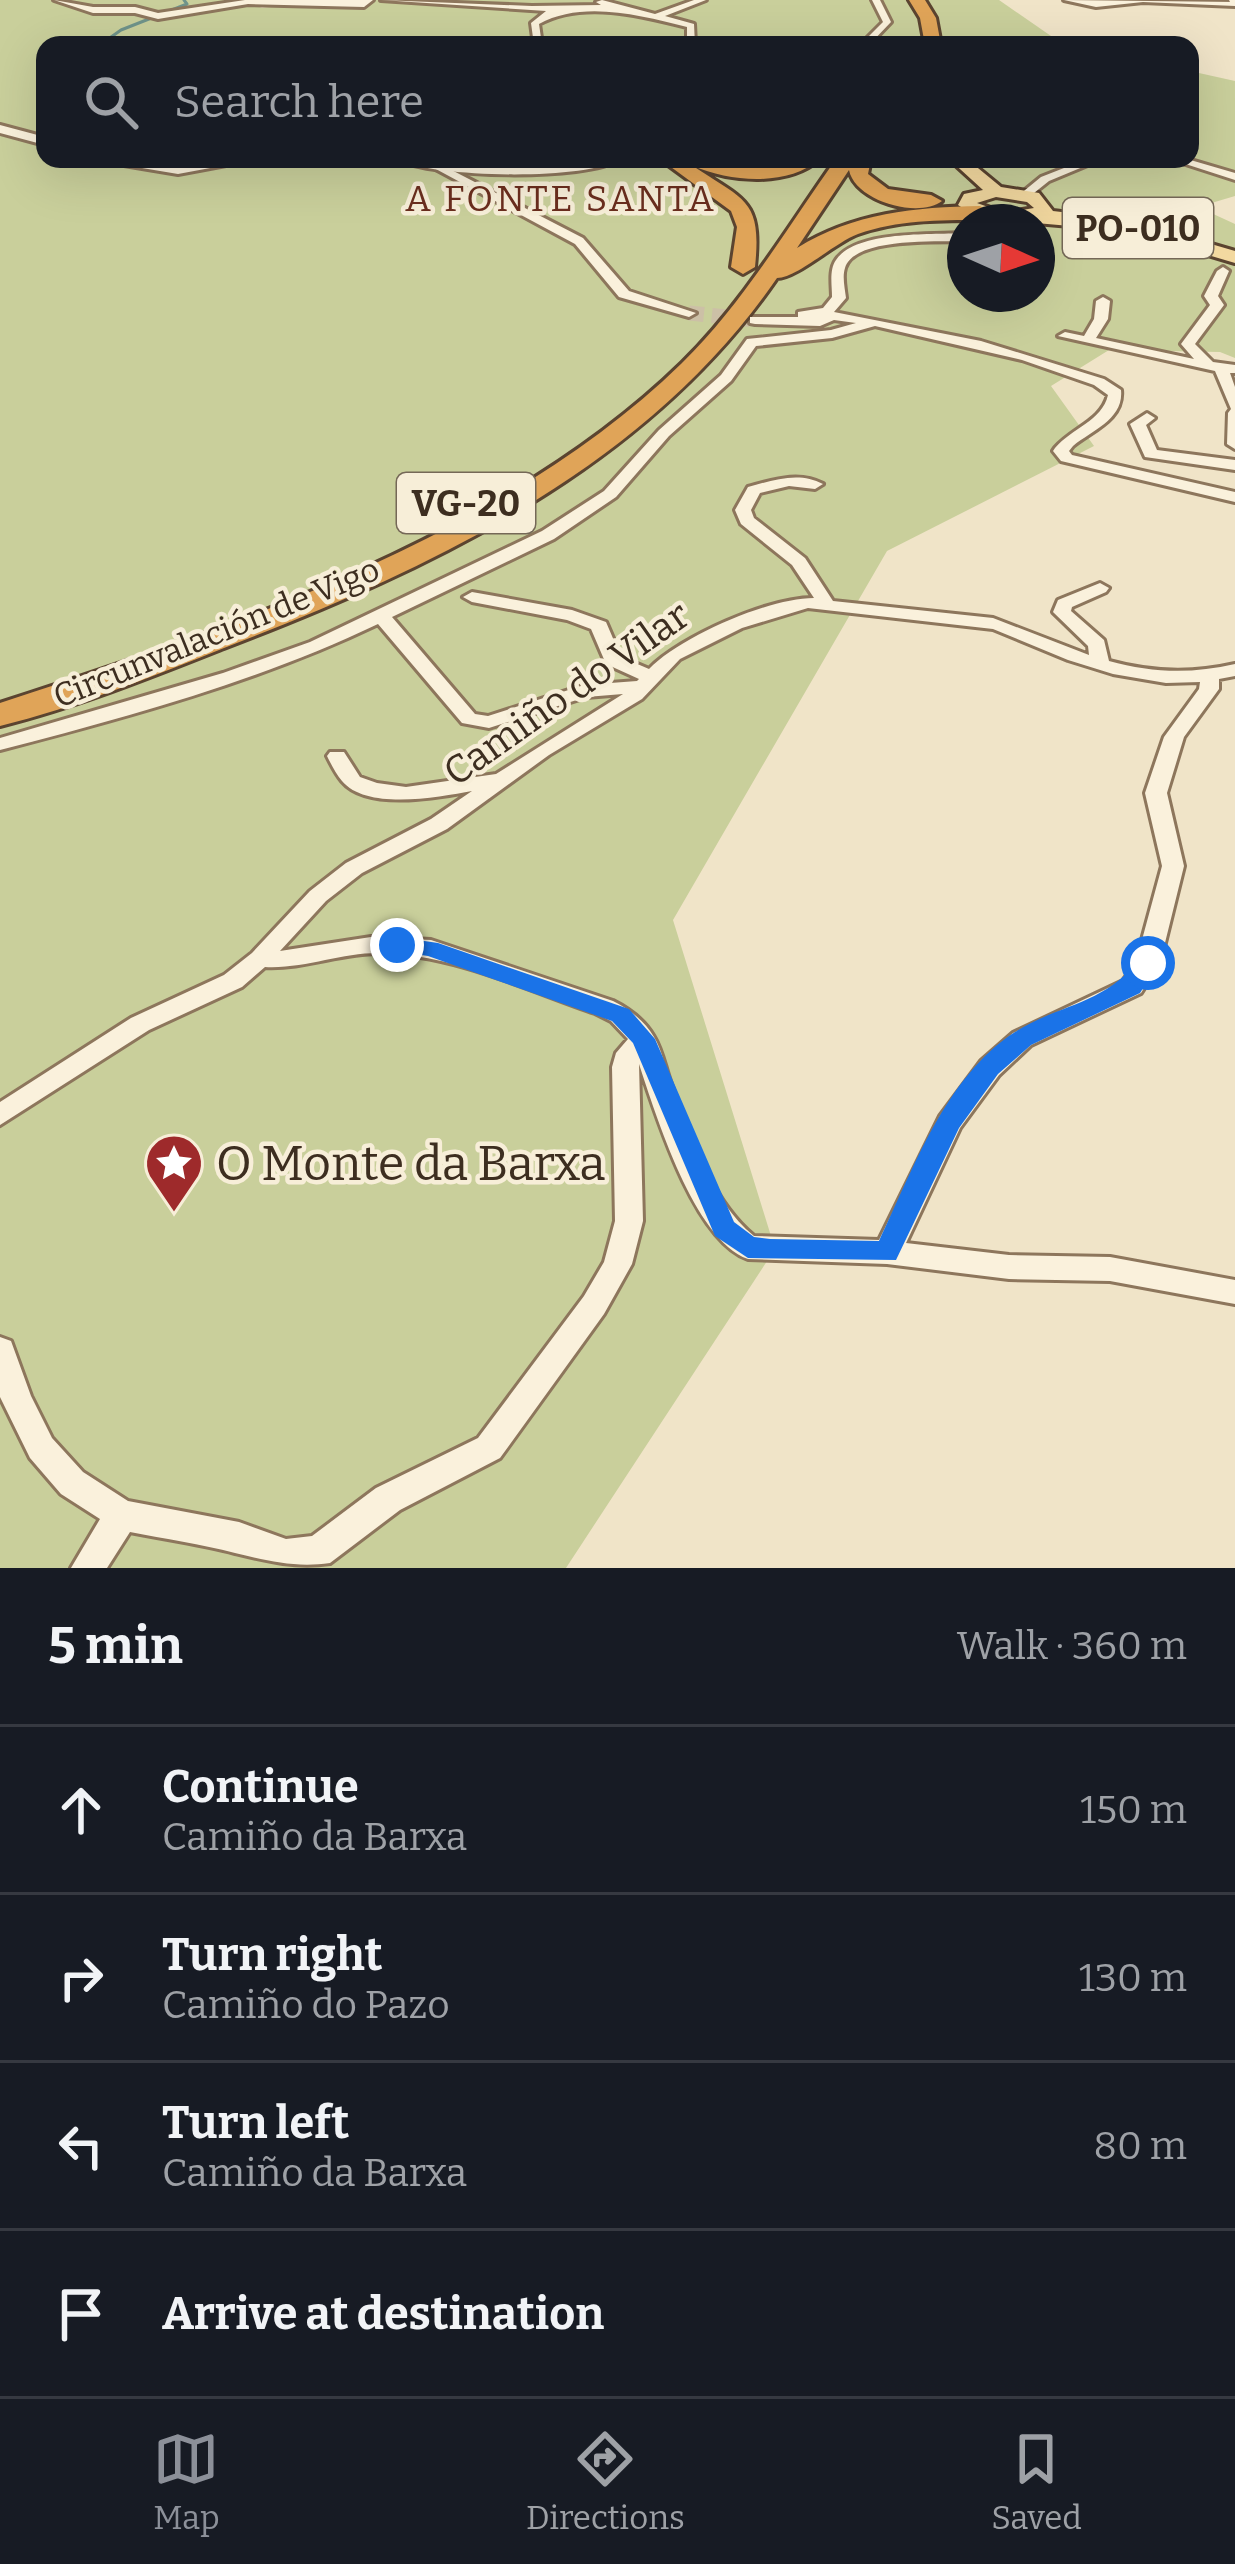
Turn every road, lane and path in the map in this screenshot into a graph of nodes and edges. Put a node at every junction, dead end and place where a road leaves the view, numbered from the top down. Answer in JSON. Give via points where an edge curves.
{"nodes":[{"id":1,"x":58,"y":0,"type":"edge"},
{"id":2,"x":369,"y":0,"type":"edge"},
{"id":3,"x":385,"y":0,"type":"edge"},
{"id":4,"x":495,"y":0,"type":"edge"},
{"id":5,"x":595,"y":0,"type":"edge"},
{"id":6,"x":702,"y":0,"type":"edge"},
{"id":7,"x":876,"y":0,"type":"edge"},
{"id":8,"x":901,"y":0,"type":"edge"},
{"id":9,"x":917,"y":0,"type":"edge"},
{"id":10,"x":1068,"y":0,"type":"edge"},
{"id":11,"x":1143,"y":0,"type":"edge"},
{"id":12,"x":1235,"y":1,"type":"edge"},
{"id":13,"x":417,"y":2,"type":"edge"},
{"id":14,"x":1209,"y":2,"type":"edge"},
{"id":15,"x":480,"y":4,"type":"junction"},
{"id":16,"x":613,"y":7,"type":"junction"},
{"id":17,"x":555,"y":9,"type":"junction"},
{"id":18,"x":651,"y":17,"type":"junction"},
{"id":19,"x":911,"y":28,"type":"dead end"},
{"id":20,"x":540,"y":36,"type":"edge"},
{"id":21,"x":691,"y":36,"type":"edge"},
{"id":22,"x":873,"y":36,"type":"edge"},
{"id":23,"x":930,"y":36,"type":"edge"},
{"id":24,"x":0,"y":129,"type":"edge"},
{"id":25,"x":36,"y":139,"type":"edge"},
{"id":26,"x":1199,"y":166,"type":"edge"},
{"id":27,"x":442,"y":168,"type":"edge"},
{"id":28,"x":538,"y":168,"type":"edge"},
{"id":29,"x":590,"y":168,"type":"edge"},
{"id":30,"x":683,"y":168,"type":"edge"},
{"id":31,"x":719,"y":168,"type":"edge"},
{"id":32,"x":790,"y":168,"type":"edge"},
{"id":33,"x":817,"y":168,"type":"edge"},
{"id":34,"x":840,"y":168,"type":"edge"},
{"id":35,"x":861,"y":168,"type":"edge"},
{"id":36,"x":968,"y":168,"type":"edge"},
{"id":37,"x":1074,"y":168,"type":"edge"},
{"id":38,"x":1235,"y":176,"type":"edge"},
{"id":39,"x":997,"y":192,"type":"junction"},
{"id":40,"x":947,"y":204,"type":"edge"},
{"id":41,"x":978,"y":204,"type":"edge"},
{"id":42,"x":1035,"y":204,"type":"joint"},
{"id":43,"x":1055,"y":209,"type":"edge"},
{"id":44,"x":947,"y":211,"type":"edge"},
{"id":45,"x":947,"y":238,"type":"edge"},
{"id":46,"x":1231,"y":259,"type":"edge"},
{"id":47,"x":743,"y":267,"type":"junction"},
{"id":48,"x":1103,"y":301,"type":"dead end"},
{"id":49,"x":689,"y":313,"type":"tunnel mouth"},
{"id":50,"x":829,"y":314,"type":"junction"},
{"id":51,"x":754,"y":320,"type":"tunnel mouth"},
{"id":52,"x":876,"y":322,"type":"junction"},
{"id":53,"x":1065,"y":336,"type":"dead end"},
{"id":54,"x":1089,"y":338,"type":"junction"},
{"id":55,"x":709,"y":349,"type":"junction"},
{"id":56,"x":1222,"y":368,"type":"edge"},
{"id":57,"x":1235,"y":410,"type":"edge"},
{"id":58,"x":1147,"y":418,"type":"dead end"},
{"id":59,"x":1235,"y":444,"type":"edge"},
{"id":60,"x":1235,"y":465,"type":"edge"},
{"id":61,"x":814,"y":484,"type":"dead end"},
{"id":62,"x":1235,"y":497,"type":"edge"},
{"id":63,"x":1100,"y":588,"type":"dead end"},
{"id":64,"x":472,"y":597,"type":"dead end"},
{"id":65,"x":827,"y":605,"type":"junction"},
{"id":66,"x":382,"y":618,"type":"junction"},
{"id":67,"x":1100,"y":662,"type":"junction"},
{"id":68,"x":1223,"y":674,"type":"edge"},
{"id":69,"x":644,"y":682,"type":"junction"},
{"id":70,"x":0,"y":693,"type":"edge"},
{"id":71,"x":0,"y":715,"type":"edge"},
{"id":72,"x":0,"y":744,"type":"edge"},
{"id":73,"x":338,"y":756,"type":"dead end"},
{"id":74,"x":501,"y":784,"type":"junction"},
{"id":75,"x":260,"y":959,"type":"junction"},
{"id":76,"x":643,"y":1039,"type":"junction"},
{"id":77,"x":0,"y":1115,"type":"edge"},
{"id":78,"x":887,"y":1252,"type":"junction"},
{"id":79,"x":1235,"y":1292,"type":"edge"},
{"id":80,"x":0,"y":1350,"type":"edge"},
{"id":81,"x":8,"y":1402,"type":"edge"},
{"id":82,"x":122,"y":1515,"type":"junction"},
{"id":83,"x":297,"y":1562,"type":"edge"},
{"id":84,"x":88,"y":1568,"type":"edge"}],
"edges":[{"from":1,"to":2,"type":"street","via":[[158,16],[248,2]]},
{"from":3,"to":13,"type":"street"},
{"from":4,"to":15,"type":"street"},
{"from":5,"to":16,"type":"street"},
{"from":6,"to":18,"type":"street"},
{"from":7,"to":22,"type":"street","via":[[887,22]]},
{"from":8,"to":19,"type":"highway"},
{"from":9,"to":23,"type":"highway"},
{"from":10,"to":11,"type":"street"},
{"from":11,"to":14,"type":"street"},
{"from":12,"to":14,"type":"street"},
{"from":13,"to":15,"type":"street"},
{"from":15,"to":17,"type":"street"},
{"from":16,"to":17,"type":"street"},
{"from":16,"to":18,"type":"street"},
{"from":17,"to":20,"type":"street","via":[[535,23]]},
{"from":18,"to":21,"type":"street","via":[[691,26]]},
{"from":24,"to":25,"type":"street"},
{"from":26,"to":38,"type":"street"},
{"from":27,"to":49,"type":"street","via":[[579,241],[623,294]]},
{"from":28,"to":29,"type":"street"},
{"from":30,"to":47,"type":"highway","via":[[740,208],[748,226]]},
{"from":31,"to":32,"type":"highway"},
{"from":33,"to":47,"type":"highway","name":"Circunvalación de Vigo","number":"VG-20"},
{"from":34,"to":55,"type":"highway","name":"Circunvalación de Vigo","number":"VG-20"},
{"from":35,"to":40,"type":"highway","via":[[860,180],[878,192]]},
{"from":36,"to":39,"type":"main road"},
{"from":37,"to":42,"type":"street","via":[[1039,182]]},
{"from":39,"to":41,"type":"main road"},
{"from":39,"to":42,"type":"main road"},
{"from":43,"to":46,"type":"main road","number":"PO-010"},
{"from":44,"to":55,"type":"highway","via":[[814,244]]},
{"from":45,"to":50,"type":"street","via":[[849,254]]},
{"from":46,"to":56,"type":"street","via":[[1211,296],[1216,305],[1189,339],[1190,348]]},
{"from":47,"to":70,"type":"highway","name":"Circunvalación de Vigo","number":"VG-20","via":[[625,399],[467,503],[272,596]]},
{"from":48,"to":54,"type":"street"},
{"from":50,"to":51,"type":"street"},
{"from":50,"to":52,"type":"street"},
{"from":52,"to":62,"type":"street","via":[[1097,378],[1116,393],[1116,404],[1069,439],[1061,451],[1066,458]]},
{"from":52,"to":66,"type":"street","via":[[752,342],[726,378],[593,507]]},
{"from":53,"to":54,"type":"street"},
{"from":54,"to":56,"type":"street"},
{"from":55,"to":71,"type":"highway","name":"Circunvalación de Vigo","number":"VG-20","via":[[595,446],[418,550],[195,648]]},
{"from":56,"to":57,"type":"street"},
{"from":57,"to":59,"type":"street"},
{"from":58,"to":60,"type":"street","via":[[1138,424],[1151,454]]},
{"from":61,"to":65,"type":"street","via":[[759,488],[743,510],[812,576]]},
{"from":63,"to":67,"type":"street","via":[[1062,612],[1097,644]]},
{"from":64,"to":69,"type":"street","via":[[599,626],[614,660]]},
{"from":65,"to":67,"type":"street","name":"Camiño do Vilar","via":[[993,624]]},
{"from":65,"to":69,"type":"street","name":"Camiño do Vilar","via":[[794,604],[735,624]]},
{"from":66,"to":69,"type":"street","via":[[476,722]]},
{"from":66,"to":72,"type":"street","via":[[230,677]]},
{"from":67,"to":68,"type":"street","name":"Camiño do Vilar","via":[[1169,679]]},
{"from":68,"to":78,"type":"street","via":[[1174,737],[1156,793],[1173,866],[1148,963],[1132,987],[1022,1039],[990,1068],[949,1124]]},
{"from":69,"to":74,"type":"street","name":"Camiño do Vilar"},
{"from":73,"to":74,"type":"street","via":[[352,782],[391,795]]},
{"from":74,"to":75,"type":"street","name":"Camiño do Vilar","via":[[354,868]]},
{"from":75,"to":76,"type":"street","via":[[371,945],[430,948],[604,1007]]},
{"from":75,"to":77,"type":"street","via":[[233,981],[140,1024]]},
{"from":76,"to":78,"type":"street","via":[[711,1207],[732,1239],[770,1250]]},
{"from":76,"to":83,"type":"street","via":[[625,1066],[629,1221],[618,1264],[594,1305],[489,1448],[388,1499]]},
{"from":78,"to":79,"type":"street","via":[[1009,1267],[1110,1268]]},
{"from":80,"to":81,"type":"street"},
{"from":81,"to":82,"type":"street","via":[[72,1483]]},
{"from":82,"to":83,"type":"street","via":[[239,1538]]},
{"from":82,"to":84,"type":"street"}]}
